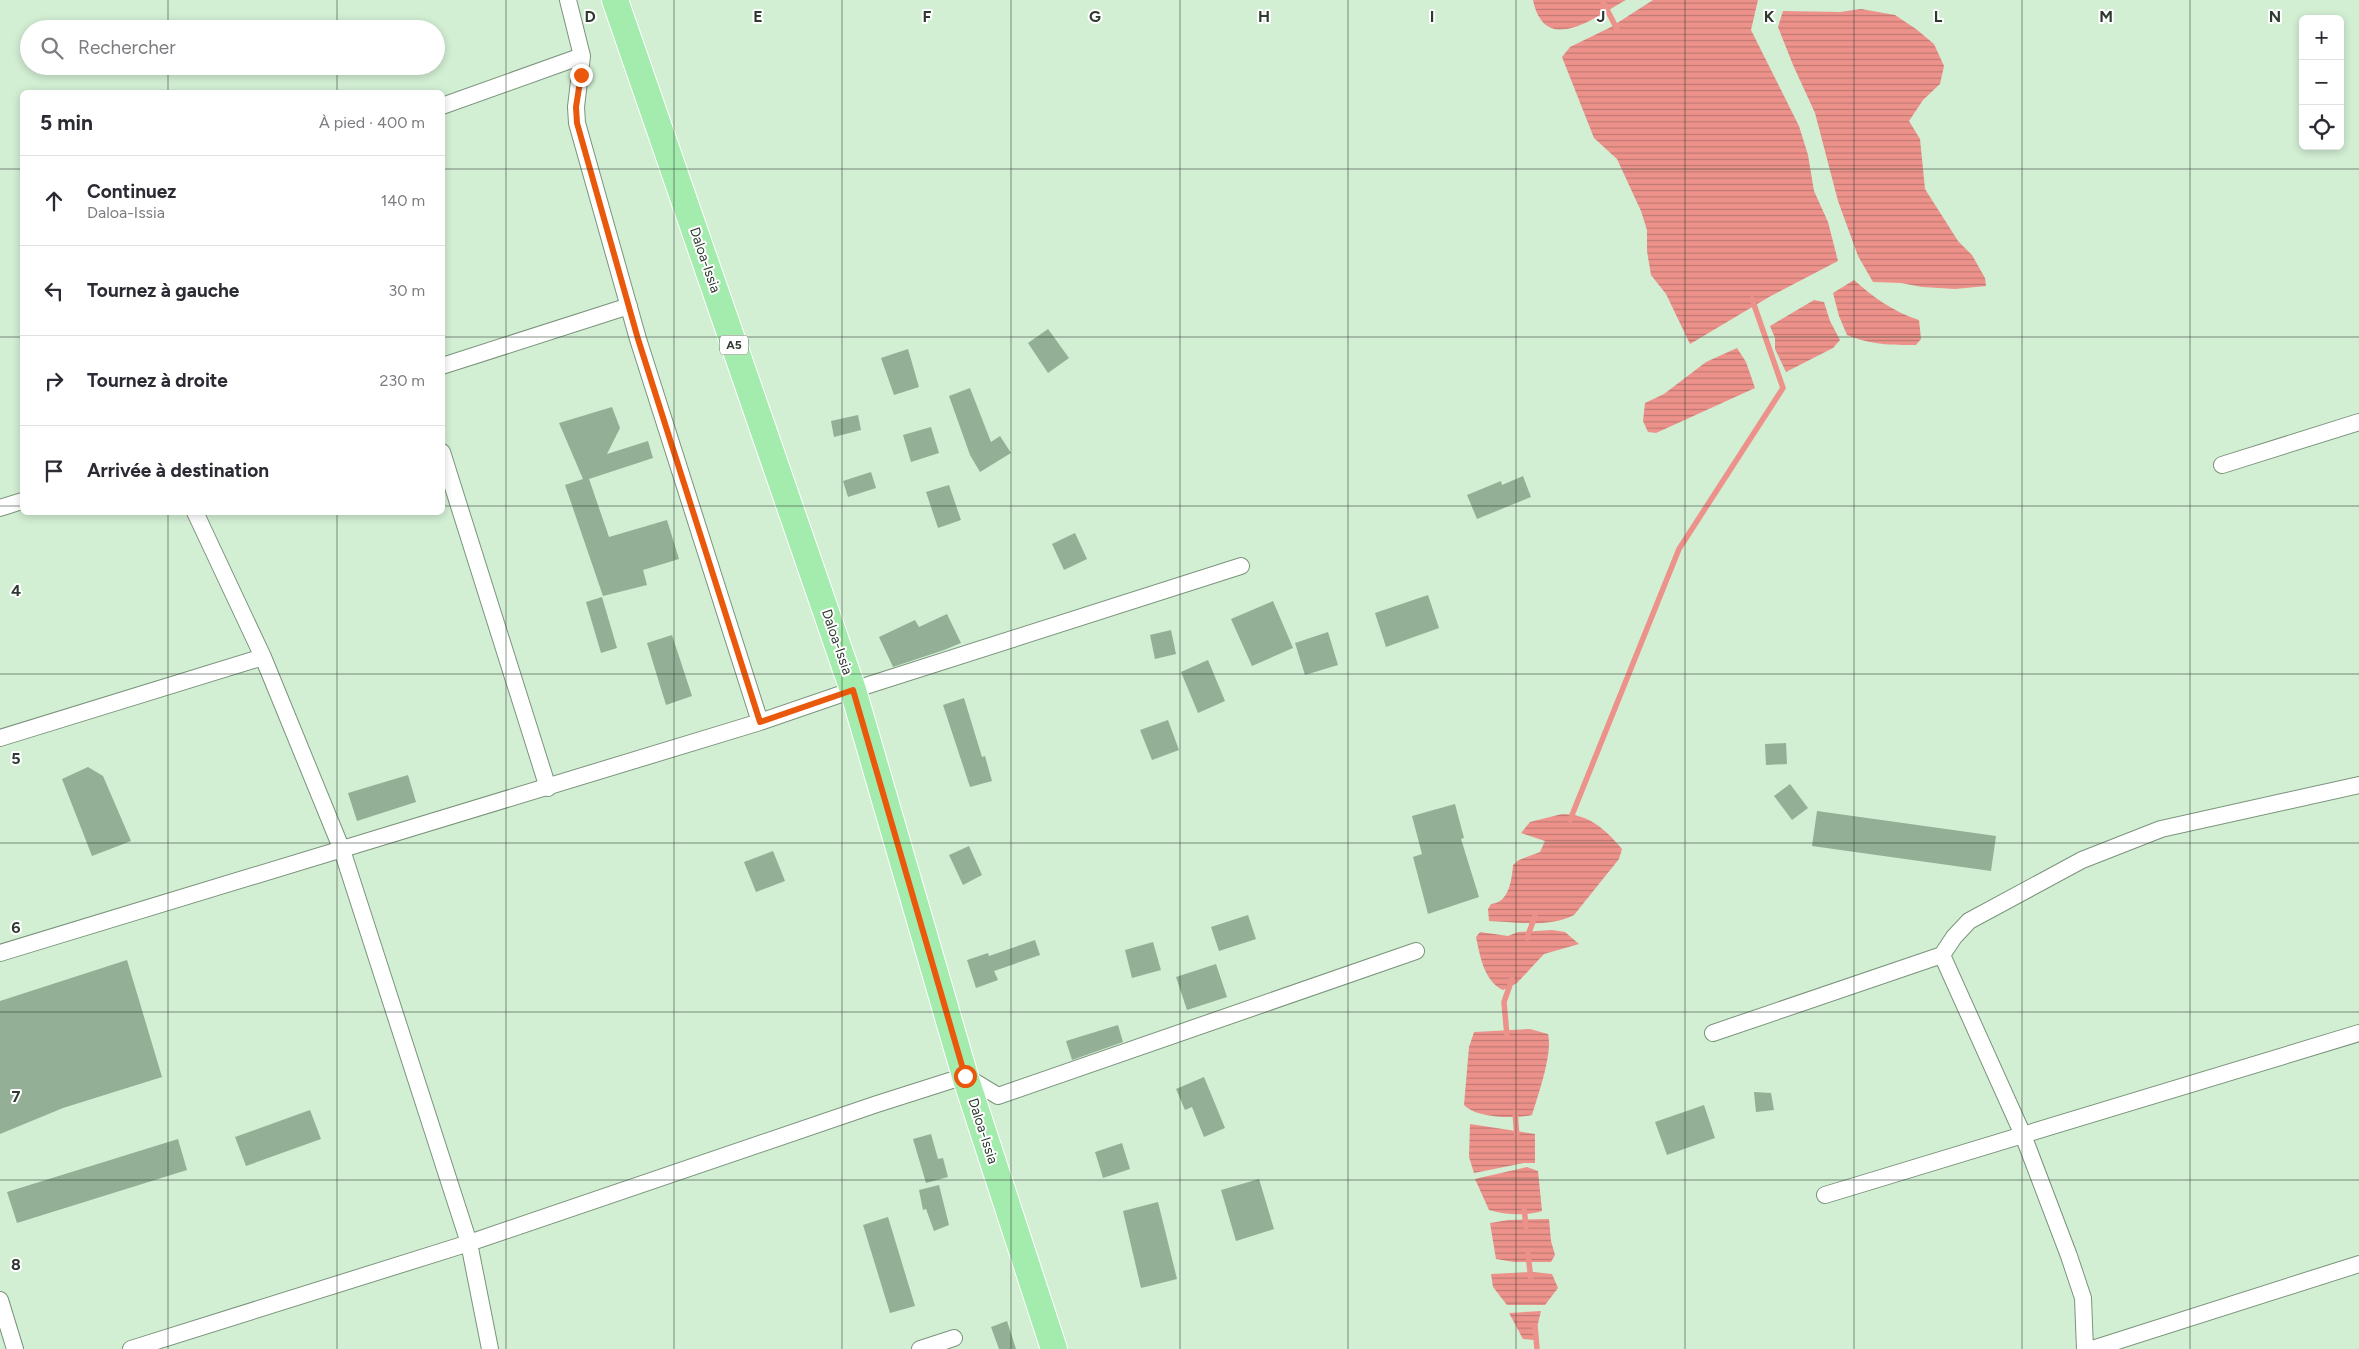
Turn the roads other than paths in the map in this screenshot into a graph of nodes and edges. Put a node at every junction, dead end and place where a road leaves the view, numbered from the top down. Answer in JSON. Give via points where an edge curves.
{"nodes":[{"id":1,"x":568,"y":0,"type":"edge"},
{"id":2,"x":615,"y":0,"type":"edge"},
{"id":3,"x":582,"y":56,"type":"junction"},
{"id":4,"x":445,"y":105,"type":"edge"},
{"id":5,"x":629,"y":306,"type":"junction"},
{"id":6,"x":445,"y":365,"type":"edge"},
{"id":7,"x":2359,"y":422,"type":"edge"},
{"id":8,"x":445,"y":462,"type":"edge"},
{"id":9,"x":2222,"y":465,"type":"dead end"},
{"id":10,"x":20,"y":502,"type":"edge"},
{"id":11,"x":0,"y":508,"type":"edge"},
{"id":12,"x":196,"y":515,"type":"edge"},
{"id":13,"x":1241,"y":566,"type":"dead end"},
{"id":14,"x":263,"y":657,"type":"junction"},
{"id":15,"x":853,"y":690,"type":"junction"},
{"id":16,"x":760,"y":722,"type":"junction"},
{"id":17,"x":0,"y":738,"type":"edge"},
{"id":18,"x":2359,"y":785,"type":"edge"},
{"id":19,"x":548,"y":788,"type":"junction"},
{"id":20,"x":342,"y":850,"type":"junction"},
{"id":21,"x":1416,"y":951,"type":"dead end"},
{"id":22,"x":0,"y":953,"type":"edge"},
{"id":23,"x":1942,"y":956,"type":"junction"},
{"id":24,"x":1713,"y":1033,"type":"dead end"},
{"id":25,"x":2359,"y":1033,"type":"edge"},
{"id":26,"x":965,"y":1076,"type":"junction"},
{"id":27,"x":2023,"y":1135,"type":"junction"},
{"id":28,"x":1825,"y":1195,"type":"dead end"},
{"id":29,"x":469,"y":1243,"type":"junction"},
{"id":30,"x":2359,"y":1264,"type":"edge"},
{"id":31,"x":0,"y":1300,"type":"edge"},
{"id":32,"x":954,"y":1338,"type":"dead end"},
{"id":33,"x":15,"y":1349,"type":"edge"},
{"id":34,"x":131,"y":1349,"type":"edge"},
{"id":35,"x":490,"y":1349,"type":"edge"},
{"id":36,"x":920,"y":1349,"type":"edge"},
{"id":37,"x":1054,"y":1349,"type":"edge"},
{"id":38,"x":2085,"y":1349,"type":"edge"},
{"id":39,"x":2092,"y":1349,"type":"edge"}],
"edges":[{"from":1,"to":3,"type":"street"},
{"from":2,"to":15,"type":"main road","name":"Daloa-Issia","number":"A5"},
{"from":3,"to":4,"type":"street"},
{"from":3,"to":5,"type":"street","via":[[577,123]]},
{"from":5,"to":6,"type":"street"},
{"from":5,"to":16,"type":"street"},
{"from":7,"to":9,"type":"street"},
{"from":8,"to":19,"type":"street"},
{"from":10,"to":11,"type":"street"},
{"from":12,"to":14,"type":"street"},
{"from":13,"to":15,"type":"street"},
{"from":14,"to":17,"type":"street"},
{"from":14,"to":20,"type":"street"},
{"from":15,"to":16,"type":"street"},
{"from":15,"to":26,"type":"main road","name":"Daloa-Issia","number":"A5"},
{"from":16,"to":19,"type":"street"},
{"from":18,"to":23,"type":"street","via":[[2161,829],[2082,860],[1968,921]]},
{"from":19,"to":20,"type":"street"},
{"from":20,"to":22,"type":"street"},
{"from":20,"to":29,"type":"street"},
{"from":21,"to":26,"type":"street","via":[[998,1096]]},
{"from":23,"to":24,"type":"street"},
{"from":23,"to":27,"type":"street"},
{"from":25,"to":27,"type":"street"},
{"from":26,"to":29,"type":"street"},
{"from":26,"to":37,"type":"main road","name":"Daloa-Issia","number":"A5"},
{"from":27,"to":28,"type":"street"},
{"from":27,"to":38,"type":"street","via":[[2083,1298]]},
{"from":29,"to":34,"type":"street"},
{"from":29,"to":35,"type":"street"},
{"from":30,"to":39,"type":"street"},
{"from":31,"to":33,"type":"street"},
{"from":32,"to":36,"type":"street"}]}
